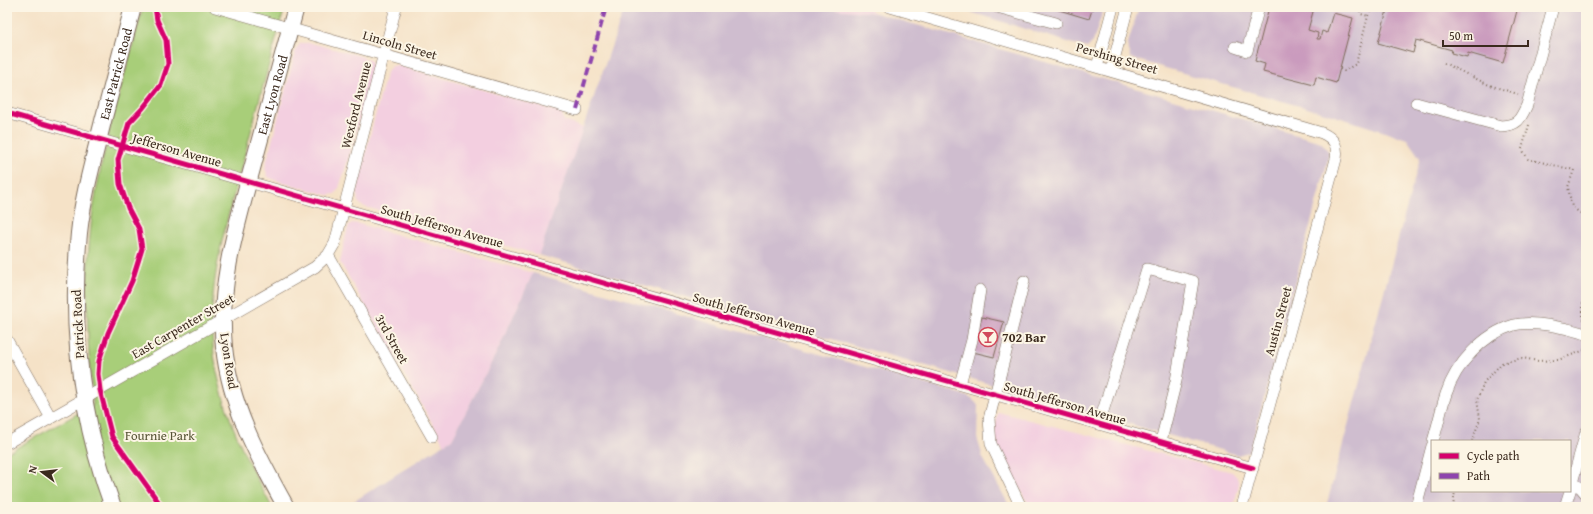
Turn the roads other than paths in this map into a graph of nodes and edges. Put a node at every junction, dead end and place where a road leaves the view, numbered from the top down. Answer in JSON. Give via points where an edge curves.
{"nodes":[{"id":1,"x":133,"y":7,"type":"edge"},
{"id":2,"x":216,"y":7,"type":"edge"},
{"id":3,"x":296,"y":7,"type":"edge"},
{"id":4,"x":396,"y":7,"type":"edge"},
{"id":5,"x":890,"y":7,"type":"edge"},
{"id":6,"x":997,"y":7,"type":"edge"},
{"id":7,"x":1113,"y":7,"type":"edge"},
{"id":8,"x":1128,"y":7,"type":"edge"},
{"id":9,"x":1259,"y":7,"type":"edge"},
{"id":10,"x":1553,"y":7,"type":"edge"},
{"id":11,"x":1056,"y":24,"type":"dead end"},
{"id":12,"x":290,"y":28,"type":"junction"},
{"id":13,"x":1235,"y":47,"type":"dead end"},
{"id":14,"x":383,"y":54,"type":"junction"},
{"id":15,"x":1097,"y":67,"type":"junction"},
{"id":16,"x":1111,"y":71,"type":"junction"},
{"id":17,"x":1416,"y":103,"type":"dead end"},
{"id":18,"x":577,"y":110,"type":"dead end"},
{"id":19,"x":7,"y":112,"type":"edge"},
{"id":20,"x":98,"y":139,"type":"junction"},
{"id":21,"x":1335,"y":142,"type":"joint"},
{"id":22,"x":248,"y":182,"type":"junction"},
{"id":23,"x":343,"y":209,"type":"junction"},
{"id":24,"x":328,"y":255,"type":"junction"},
{"id":25,"x":1024,"y":281,"type":"dead end"},
{"id":26,"x":980,"y":290,"type":"dead end"},
{"id":27,"x":223,"y":319,"type":"junction"},
{"id":28,"x":1586,"y":334,"type":"edge"},
{"id":29,"x":7,"y":340,"type":"edge"},
{"id":30,"x":960,"y":384,"type":"junction"},
{"id":31,"x":995,"y":394,"type":"junction"},
{"id":32,"x":85,"y":399,"type":"junction"},
{"id":33,"x":51,"y":418,"type":"junction"},
{"id":34,"x":1099,"y":424,"type":"junction"},
{"id":35,"x":1586,"y":432,"type":"edge"},
{"id":36,"x":432,"y":437,"type":"dead end"},
{"id":37,"x":1433,"y":440,"type":"edge"},
{"id":38,"x":1161,"y":441,"type":"junction"},
{"id":39,"x":7,"y":443,"type":"edge"},
{"id":40,"x":1431,"y":450,"type":"edge"},
{"id":41,"x":1253,"y":468,"type":"junction"},
{"id":42,"x":1571,"y":484,"type":"edge"},
{"id":43,"x":1571,"y":488,"type":"edge"},
{"id":44,"x":1569,"y":492,"type":"edge"},
{"id":45,"x":1586,"y":494,"type":"edge"},
{"id":46,"x":113,"y":507,"type":"edge"},
{"id":47,"x":286,"y":507,"type":"edge"},
{"id":48,"x":1021,"y":507,"type":"edge"},
{"id":49,"x":1242,"y":507,"type":"edge"},
{"id":50,"x":1416,"y":507,"type":"edge"},
{"id":51,"x":1565,"y":507,"type":"edge"}],
"edges":[{"from":1,"to":20,"type":"highway","name":"East Patrick Road"},
{"from":2,"to":12,"type":"street","name":"Lincoln Street"},
{"from":3,"to":12,"type":"highway","name":"East Lyon Road"},
{"from":4,"to":14,"type":"street","name":"Wexford Avenue"},
{"from":5,"to":15,"type":"street","name":"Pershing Street"},
{"from":6,"to":11,"type":"street"},
{"from":7,"to":15,"type":"street"},
{"from":8,"to":16,"type":"street"},
{"from":9,"to":13,"type":"street","via":[[1247,51]]},
{"from":10,"to":17,"type":"street","via":[[1527,105],[1521,118],[1512,125],[1501,126]]},
{"from":12,"to":14,"type":"street","name":"Lincoln Street"},
{"from":12,"to":22,"type":"highway","name":"East Lyon Road"},
{"from":14,"to":18,"type":"street","name":"Lincoln Street"},
{"from":14,"to":23,"type":"street","name":"Wexford Avenue"},
{"from":15,"to":16,"type":"street","name":"Pershing Street"},
{"from":16,"to":21,"type":"street","name":"Pershing Street","via":[[1322,133],[1330,136]]},
{"from":19,"to":20,"type":"street","name":"Jefferson Avenue"},
{"from":20,"to":22,"type":"street","name":"Jefferson Avenue"},
{"from":20,"to":32,"type":"highway","name":"Patrick Road","via":[[86,195],[76,272],[78,349]]},
{"from":21,"to":41,"type":"street","name":"Austin Street","via":[[1336,159]]},
{"from":22,"to":23,"type":"street","name":"South Jefferson Avenue"},
{"from":22,"to":27,"type":"highway","name":"Lyon Road","via":[[226,279]]},
{"from":23,"to":24,"type":"street","name":"East Carpenter Street","via":[[335,242]]},
{"from":23,"to":30,"type":"street","name":"South Jefferson Avenue"},
{"from":24,"to":27,"type":"street","name":"East Carpenter Street","via":[[315,267]]},
{"from":24,"to":36,"type":"street","name":"3rd Street"},
{"from":25,"to":31,"type":"street"},
{"from":26,"to":30,"type":"street","via":[[974,332]]},
{"from":27,"to":32,"type":"street","name":"East Carpenter Street"},
{"from":27,"to":47,"type":"highway","name":"Lyon Road","via":[[224,347],[240,414],[262,464]]},
{"from":28,"to":37,"type":"street","via":[[1562,326],[1537,324],[1515,325],[1494,334],[1478,346],[1454,375]]},
{"from":29,"to":33,"type":"street"},
{"from":30,"to":31,"type":"street","name":"South Jefferson Avenue"},
{"from":31,"to":34,"type":"street","name":"South Jefferson Avenue"},
{"from":31,"to":48,"type":"street","via":[[989,419],[991,444]]},
{"from":32,"to":33,"type":"street","name":"East Carpenter Street"},
{"from":32,"to":46,"type":"highway","name":"Patrick Road","via":[[97,458]]},
{"from":33,"to":39,"type":"street","name":"East Carpenter Street"},
{"from":34,"to":38,"type":"street","name":"South Jefferson Avenue"},
{"from":34,"to":38,"type":"street","via":[[1147,269],[1193,281],[1176,381]]},
{"from":35,"to":42,"type":"street"},
{"from":38,"to":41,"type":"street","name":"South Jefferson Avenue"},
{"from":40,"to":50,"type":"street"},
{"from":41,"to":49,"type":"street","name":"Austin Street"},
{"from":43,"to":45,"type":"street","via":[[1580,487]]},
{"from":44,"to":51,"type":"street"}]}
